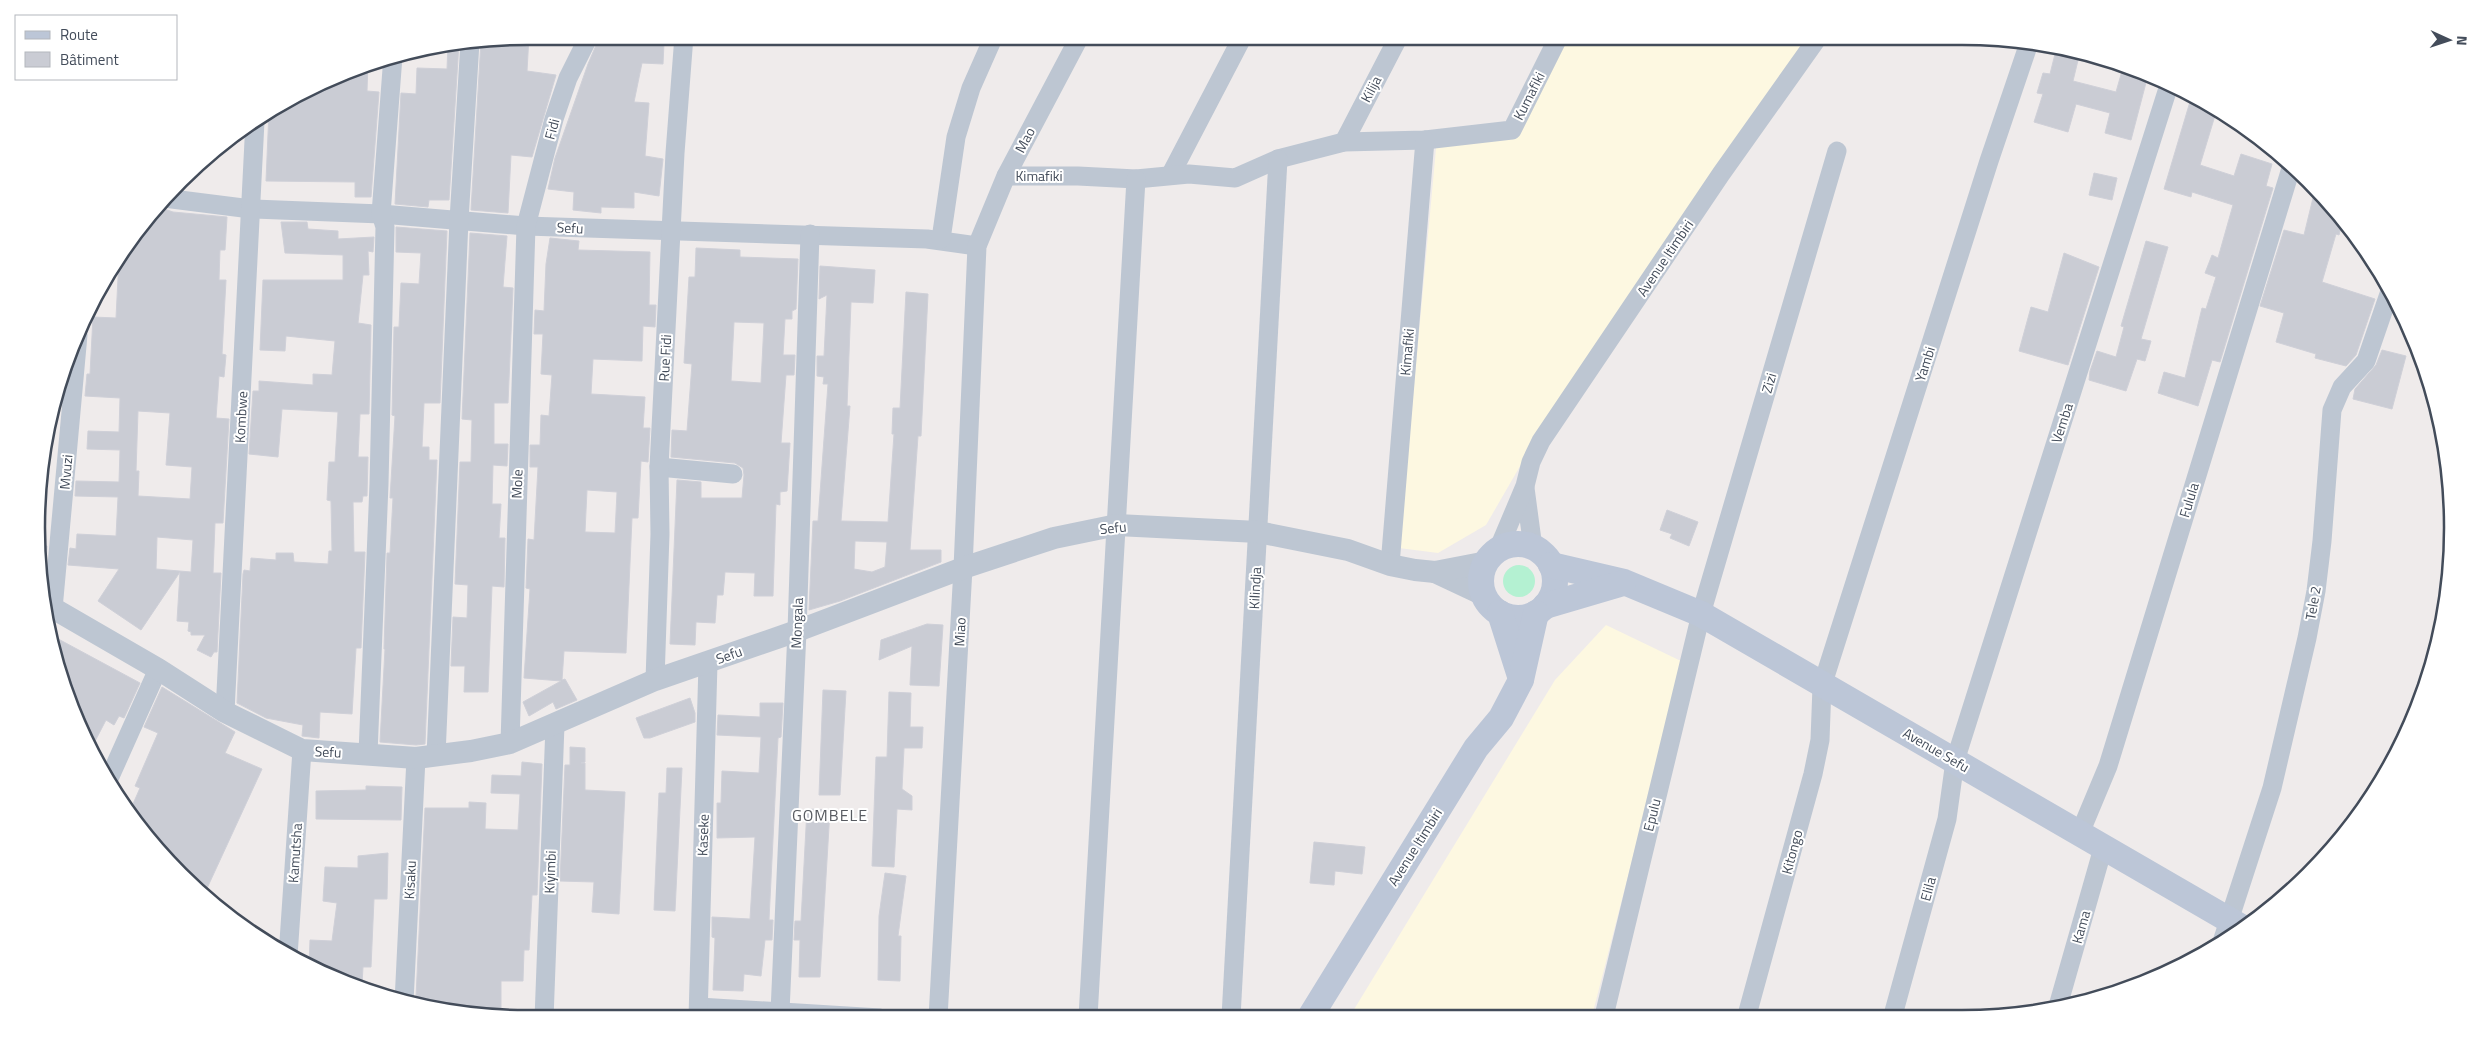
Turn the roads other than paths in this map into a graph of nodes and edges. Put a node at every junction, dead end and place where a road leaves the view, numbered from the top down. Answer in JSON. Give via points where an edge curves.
{"nodes":[{"id":1,"x":584,"y":45,"type":"edge"},
{"id":2,"x":683,"y":45,"type":"edge"},
{"id":3,"x":990,"y":45,"type":"edge"},
{"id":4,"x":1075,"y":45,"type":"edge"},
{"id":5,"x":1238,"y":45,"type":"edge"},
{"id":6,"x":1394,"y":45,"type":"edge"},
{"id":7,"x":1554,"y":45,"type":"edge"},
{"id":8,"x":1813,"y":45,"type":"edge"},
{"id":9,"x":470,"y":49,"type":"edge"},
{"id":10,"x":2027,"y":49,"type":"edge"},
{"id":11,"x":392,"y":64,"type":"edge"},
{"id":12,"x":2167,"y":91,"type":"edge"},
{"id":13,"x":255,"y":129,"type":"edge"},
{"id":14,"x":1512,"y":130,"type":"joint"},
{"id":15,"x":1425,"y":140,"type":"junction"},
{"id":16,"x":1344,"y":142,"type":"junction"},
{"id":17,"x":1837,"y":152,"type":"dead end"},
{"id":18,"x":1278,"y":159,"type":"junction"},
{"id":19,"x":1172,"y":174,"type":"junction"},
{"id":20,"x":2289,"y":174,"type":"edge"},
{"id":21,"x":1006,"y":176,"type":"junction"},
{"id":22,"x":1136,"y":180,"type":"junction"},
{"id":23,"x":174,"y":199,"type":"edge"},
{"id":24,"x":252,"y":209,"type":"junction"},
{"id":25,"x":381,"y":214,"type":"junction"},
{"id":26,"x":459,"y":220,"type":"junction"},
{"id":27,"x":526,"y":226,"type":"junction"},
{"id":28,"x":673,"y":230,"type":"junction"},
{"id":29,"x":810,"y":234,"type":"junction"},
{"id":30,"x":942,"y":239,"type":"junction"},
{"id":31,"x":977,"y":246,"type":"junction"},
{"id":32,"x":2387,"y":300,"type":"edge"},
{"id":33,"x":75,"y":361,"type":"edge"},
{"id":34,"x":659,"y":467,"type":"junction"},
{"id":35,"x":733,"y":474,"type":"dead end"},
{"id":36,"x":1525,"y":486,"type":"junction"},
{"id":37,"x":1117,"y":525,"type":"junction"},
{"id":38,"x":1258,"y":532,"type":"junction"},
{"id":39,"x":1492,"y":556,"type":"junction"},
{"id":40,"x":1542,"y":556,"type":"junction"},
{"id":41,"x":1390,"y":565,"type":"junction"},
{"id":42,"x":963,"y":568,"type":"junction"},
{"id":43,"x":1435,"y":572,"type":"junction"},
{"id":44,"x":1624,"y":582,"type":"junction"},
{"id":45,"x":50,"y":597,"type":"edge"},
{"id":46,"x":1492,"y":604,"type":"junction"},
{"id":47,"x":52,"y":608,"type":"edge"},
{"id":48,"x":1541,"y":609,"type":"junction"},
{"id":49,"x":1701,"y":614,"type":"junction"},
{"id":50,"x":797,"y":631,"type":"junction"},
{"id":51,"x":708,"y":663,"type":"junction"},
{"id":52,"x":158,"y":669,"type":"junction"},
{"id":53,"x":655,"y":680,"type":"junction"},
{"id":54,"x":1521,"y":680,"type":"junction"},
{"id":55,"x":1822,"y":686,"type":"junction"},
{"id":56,"x":225,"y":712,"type":"junction"},
{"id":57,"x":555,"y":725,"type":"junction"},
{"id":58,"x":510,"y":743,"type":"junction"},
{"id":59,"x":302,"y":750,"type":"junction"},
{"id":60,"x":368,"y":754,"type":"junction"},
{"id":61,"x":426,"y":757,"type":"junction"},
{"id":62,"x":1956,"y":761,"type":"junction"},
{"id":63,"x":112,"y":773,"type":"edge"},
{"id":64,"x":2080,"y":833,"type":"junction"},
{"id":65,"x":2103,"y":848,"type":"junction"},
{"id":66,"x":2231,"y":928,"type":"edge"},
{"id":67,"x":2231,"y":929,"type":"edge"},
{"id":68,"x":289,"y":946,"type":"edge"},
{"id":69,"x":405,"y":994,"type":"edge"},
{"id":70,"x":2060,"y":1000,"type":"edge"},
{"id":71,"x":544,"y":1010,"type":"edge"},
{"id":72,"x":698,"y":1010,"type":"edge"},
{"id":73,"x":780,"y":1010,"type":"edge"},
{"id":74,"x":938,"y":1010,"type":"edge"},
{"id":75,"x":1088,"y":1010,"type":"edge"},
{"id":76,"x":1230,"y":1010,"type":"edge"},
{"id":77,"x":1314,"y":1010,"type":"edge"},
{"id":78,"x":1605,"y":1010,"type":"edge"},
{"id":79,"x":1749,"y":1010,"type":"edge"},
{"id":80,"x":1894,"y":1010,"type":"edge"}],
"edges":[{"from":1,"to":27,"type":"street","name":"Fidi","via":[[568,78],[554,119]]},
{"from":2,"to":28,"type":"street","name":"Rue Fidi"},
{"from":3,"to":30,"type":"street","via":[[971,88],[956,137]]},
{"from":4,"to":21,"type":"street","name":"Mao"},
{"from":5,"to":19,"type":"street"},
{"from":6,"to":16,"type":"street","name":"Kilija"},
{"from":7,"to":14,"type":"street","name":"Kumafiki"},
{"from":8,"to":36,"type":"street","name":"Avenue Itimbiri","via":[[1541,441]]},
{"from":9,"to":26,"type":"street","name":"Kisaku"},
{"from":10,"to":55,"type":"street","name":"Yambi"},
{"from":11,"to":25,"type":"street"},
{"from":12,"to":62,"type":"street","name":"Vemba"},
{"from":13,"to":24,"type":"street","name":"Kombwe"},
{"from":14,"to":15,"type":"street","name":"Kimafiki"},
{"from":15,"to":16,"type":"street","name":"Kimafiki"},
{"from":15,"to":41,"type":"street","name":"Kimafiki"},
{"from":16,"to":18,"type":"street","name":"Kimafiki"},
{"from":17,"to":49,"type":"street","name":"Zizi"},
{"from":18,"to":19,"type":"street","name":"Kimafiki","via":[[1235,178]]},
{"from":18,"to":38,"type":"street","name":"Kilindja"},
{"from":19,"to":22,"type":"street","name":"Kimafiki"},
{"from":20,"to":64,"type":"street","name":"Fulula","via":[[2108,766]]},
{"from":21,"to":22,"type":"street","name":"Kimafiki"},
{"from":21,"to":31,"type":"street","name":"Mao"},
{"from":22,"to":37,"type":"street"},
{"from":23,"to":24,"type":"street","name":"Sefu"},
{"from":24,"to":25,"type":"street","name":"Sefu"},
{"from":24,"to":56,"type":"street","name":"Kombwe"},
{"from":25,"to":26,"type":"street","name":"Sefu"},
{"from":25,"to":60,"type":"street","via":[[385,227],[379,484]]},
{"from":26,"to":27,"type":"street","name":"Sefu"},
{"from":26,"to":61,"type":"street","name":"Kisaku"},
{"from":27,"to":28,"type":"street","name":"Sefu"},
{"from":27,"to":58,"type":"street","name":"Mole"},
{"from":28,"to":29,"type":"street","name":"Sefu"},
{"from":28,"to":34,"type":"street","name":"Rue Fidi"},
{"from":29,"to":30,"type":"street","name":"Sefu"},
{"from":29,"to":50,"type":"street","name":"Mongala"},
{"from":30,"to":31,"type":"street","name":"Sefu"},
{"from":31,"to":42,"type":"street","name":"Miao"},
{"from":32,"to":66,"type":"street","name":"Tele 2","via":[[2366,361],[2342,387],[2332,410],[2322,541],[2307,638],[2272,788]]},
{"from":33,"to":45,"type":"street","name":"Mvuzi"},
{"from":34,"to":35,"type":"street"},
{"from":34,"to":53,"type":"street","name":"Rue Fidi"},
{"from":36,"to":39,"type":"street"},
{"from":36,"to":40,"type":"street"},
{"from":37,"to":38,"type":"street","name":"Sefu"},
{"from":37,"to":42,"type":"street","name":"Sefu","via":[[1054,538]]},
{"from":37,"to":75,"type":"street"},
{"from":38,"to":41,"type":"street","name":"Sefu","via":[[1348,550]]},
{"from":38,"to":76,"type":"street","name":"Kilindja"},
{"from":39,"to":40,"type":"main road","via":[[1519,544]]},
{"from":39,"to":43,"type":"street"},
{"from":39,"to":46,"type":"main road","via":[[1482,582]]},
{"from":40,"to":44,"type":"main road","name":"Avenue Sefu"},
{"from":40,"to":48,"type":"main road","via":[[1554,586]]},
{"from":41,"to":43,"type":"street","name":"Sefu"},
{"from":42,"to":50,"type":"street","name":"Sefu"},
{"from":42,"to":74,"type":"street","name":"Miao"},
{"from":43,"to":46,"type":"street"},
{"from":44,"to":48,"type":"main road"},
{"from":44,"to":49,"type":"main road","name":"Avenue Sefu"},
{"from":46,"to":48,"type":"main road","via":[[1518,618]]},
{"from":46,"to":54,"type":"main road"},
{"from":47,"to":52,"type":"street","name":"Sefu"},
{"from":48,"to":54,"type":"main road","name":"Avenue Itimbiri"},
{"from":49,"to":55,"type":"main road","name":"Avenue Sefu"},
{"from":49,"to":78,"type":"street","name":"Epulu"},
{"from":50,"to":51,"type":"street","name":"Sefu"},
{"from":50,"to":73,"type":"street","name":"Mongala"},
{"from":51,"to":53,"type":"street","name":"Sefu"},
{"from":51,"to":72,"type":"street","name":"Kaseke"},
{"from":52,"to":56,"type":"street","name":"Sefu"},
{"from":52,"to":63,"type":"street"},
{"from":53,"to":57,"type":"street","name":"Sefu"},
{"from":54,"to":77,"type":"main road","name":"Avenue Itimbiri","via":[[1501,718],[1476,748]]},
{"from":55,"to":62,"type":"main road","name":"Avenue Sefu"},
{"from":55,"to":79,"type":"street","name":"Kitongo","via":[[1821,733],[1813,774]]},
{"from":56,"to":59,"type":"street","name":"Sefu"},
{"from":57,"to":58,"type":"street","name":"Sefu"},
{"from":57,"to":71,"type":"street","name":"Kiyimbi"},
{"from":58,"to":61,"type":"street","name":"Sefu"},
{"from":59,"to":60,"type":"street","name":"Sefu"},
{"from":59,"to":68,"type":"street","name":"Kamutsha"},
{"from":60,"to":61,"type":"street","name":"Sefu"},
{"from":61,"to":69,"type":"street","name":"Kisaku"},
{"from":62,"to":64,"type":"main road","name":"Avenue Sefu"},
{"from":62,"to":80,"type":"street","name":"Elila","via":[[1947,819]]},
{"from":64,"to":65,"type":"main road","name":"Avenue Sefu"},
{"from":65,"to":67,"type":"main road","name":"Avenue Sefu"},
{"from":65,"to":70,"type":"street","name":"Kama"}]}
